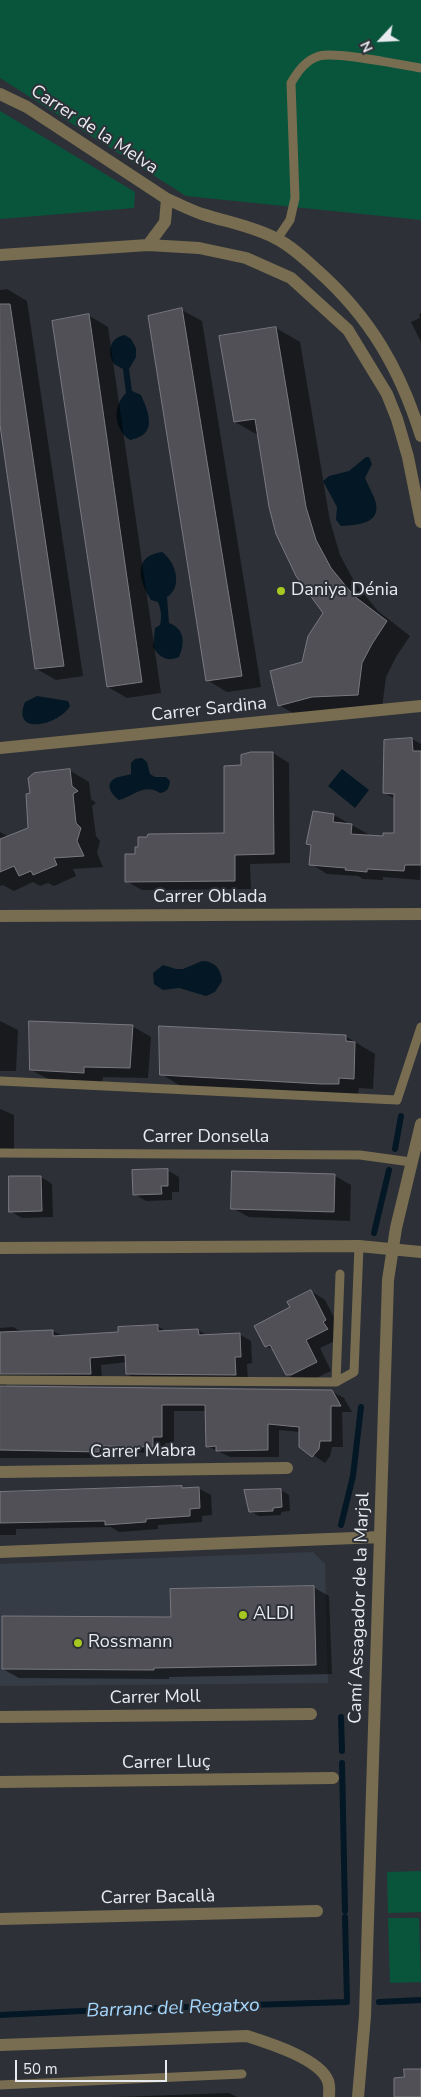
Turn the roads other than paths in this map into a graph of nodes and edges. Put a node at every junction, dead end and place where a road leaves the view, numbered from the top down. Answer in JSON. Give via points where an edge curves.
{"nodes":[{"id":1,"x":421,"y":68,"type":"edge"},
{"id":2,"x":0,"y":94,"type":"edge"},
{"id":3,"x":167,"y":199,"type":"junction"},
{"id":4,"x":277,"y":238,"type":"junction"},
{"id":5,"x":148,"y":245,"type":"junction"},
{"id":6,"x":0,"y":255,"type":"edge"},
{"id":7,"x":421,"y":436,"type":"edge"},
{"id":8,"x":421,"y":522,"type":"edge"},
{"id":9,"x":421,"y":706,"type":"edge"},
{"id":10,"x":0,"y":748,"type":"edge"},
{"id":11,"x":421,"y":914,"type":"edge"},
{"id":12,"x":0,"y":916,"type":"edge"},
{"id":13,"x":421,"y":1027,"type":"edge"},
{"id":14,"x":0,"y":1081,"type":"edge"},
{"id":15,"x":421,"y":1124,"type":"edge"},
{"id":16,"x":0,"y":1153,"type":"edge"},
{"id":17,"x":411,"y":1162,"type":"junction"},
{"id":18,"x":359,"y":1246,"type":"junction"},
{"id":19,"x":0,"y":1248,"type":"edge"},
{"id":20,"x":393,"y":1249,"type":"junction"},
{"id":21,"x":421,"y":1252,"type":"edge"},
{"id":22,"x":340,"y":1274,"type":"dead end"},
{"id":23,"x":0,"y":1380,"type":"edge"},
{"id":24,"x":336,"y":1382,"type":"junction"},
{"id":25,"x":287,"y":1468,"type":"dead end"},
{"id":26,"x":0,"y":1472,"type":"edge"},
{"id":27,"x":380,"y":1537,"type":"junction"},
{"id":28,"x":0,"y":1552,"type":"edge"},
{"id":29,"x":311,"y":1714,"type":"dead end"},
{"id":30,"x":0,"y":1717,"type":"edge"},
{"id":31,"x":333,"y":1778,"type":"dead end"},
{"id":32,"x":0,"y":1782,"type":"edge"},
{"id":33,"x":317,"y":1911,"type":"dead end"},
{"id":34,"x":0,"y":1919,"type":"edge"},
{"id":35,"x":0,"y":2045,"type":"edge"},
{"id":36,"x":242,"y":2074,"type":"dead end"},
{"id":37,"x":0,"y":2085,"type":"edge"},
{"id":38,"x":329,"y":2097,"type":"edge"},
{"id":39,"x":358,"y":2097,"type":"edge"}],
"edges":[{"from":1,"to":4,"type":"lane","via":[[336,56],[319,56],[299,68],[291,82],[295,198],[290,220]]},
{"from":2,"to":3,"type":"street","name":"Carrer de la Melva","via":[[27,107]]},
{"from":3,"to":4,"type":"street","name":"Carrer de la Melva"},
{"from":3,"to":5,"type":"street","name":"Carrer de la Melva","via":[[165,222]]},
{"from":4,"to":7,"type":"street","via":[[307,260],[366,320],[397,374]]},
{"from":5,"to":6,"type":"street"},
{"from":5,"to":8,"type":"street","via":[[199,248],[261,264],[291,278],[342,324],[376,372],[397,419]]},
{"from":9,"to":10,"type":"street","name":"Carrer Sardina"},
{"from":11,"to":12,"type":"street","name":"Carrer Oblada"},
{"from":13,"to":14,"type":"lane","via":[[397,1100]]},
{"from":15,"to":17,"type":"street","name":"Camí Assagador de la Marjal"},
{"from":16,"to":17,"type":"lane","name":"Carrer Donsella","via":[[360,1155]]},
{"from":17,"to":20,"type":"street","name":"Camí Assagador de la Marjal"},
{"from":18,"to":19,"type":"street"},
{"from":18,"to":20,"type":"street"},
{"from":18,"to":24,"type":"lane","via":[[354,1372]]},
{"from":20,"to":21,"type":"street"},
{"from":20,"to":27,"type":"street","name":"Camí Assagador de la Marjal","via":[[388,1280]]},
{"from":22,"to":24,"type":"lane"},
{"from":23,"to":24,"type":"lane"},
{"from":25,"to":26,"type":"street","name":"Carrer Mabra"},
{"from":27,"to":28,"type":"street"},
{"from":27,"to":39,"type":"street","name":"Camí Assagador de la Marjal","via":[[366,1996]]},
{"from":29,"to":30,"type":"street","name":"Carrer Moll"},
{"from":31,"to":32,"type":"street","name":"Carrer Lluç"},
{"from":33,"to":34,"type":"street","name":"Carrer Bacallà"},
{"from":35,"to":38,"type":"street","via":[[247,2036],[318,2067],[330,2084]]},
{"from":36,"to":37,"type":"lane"}]}
